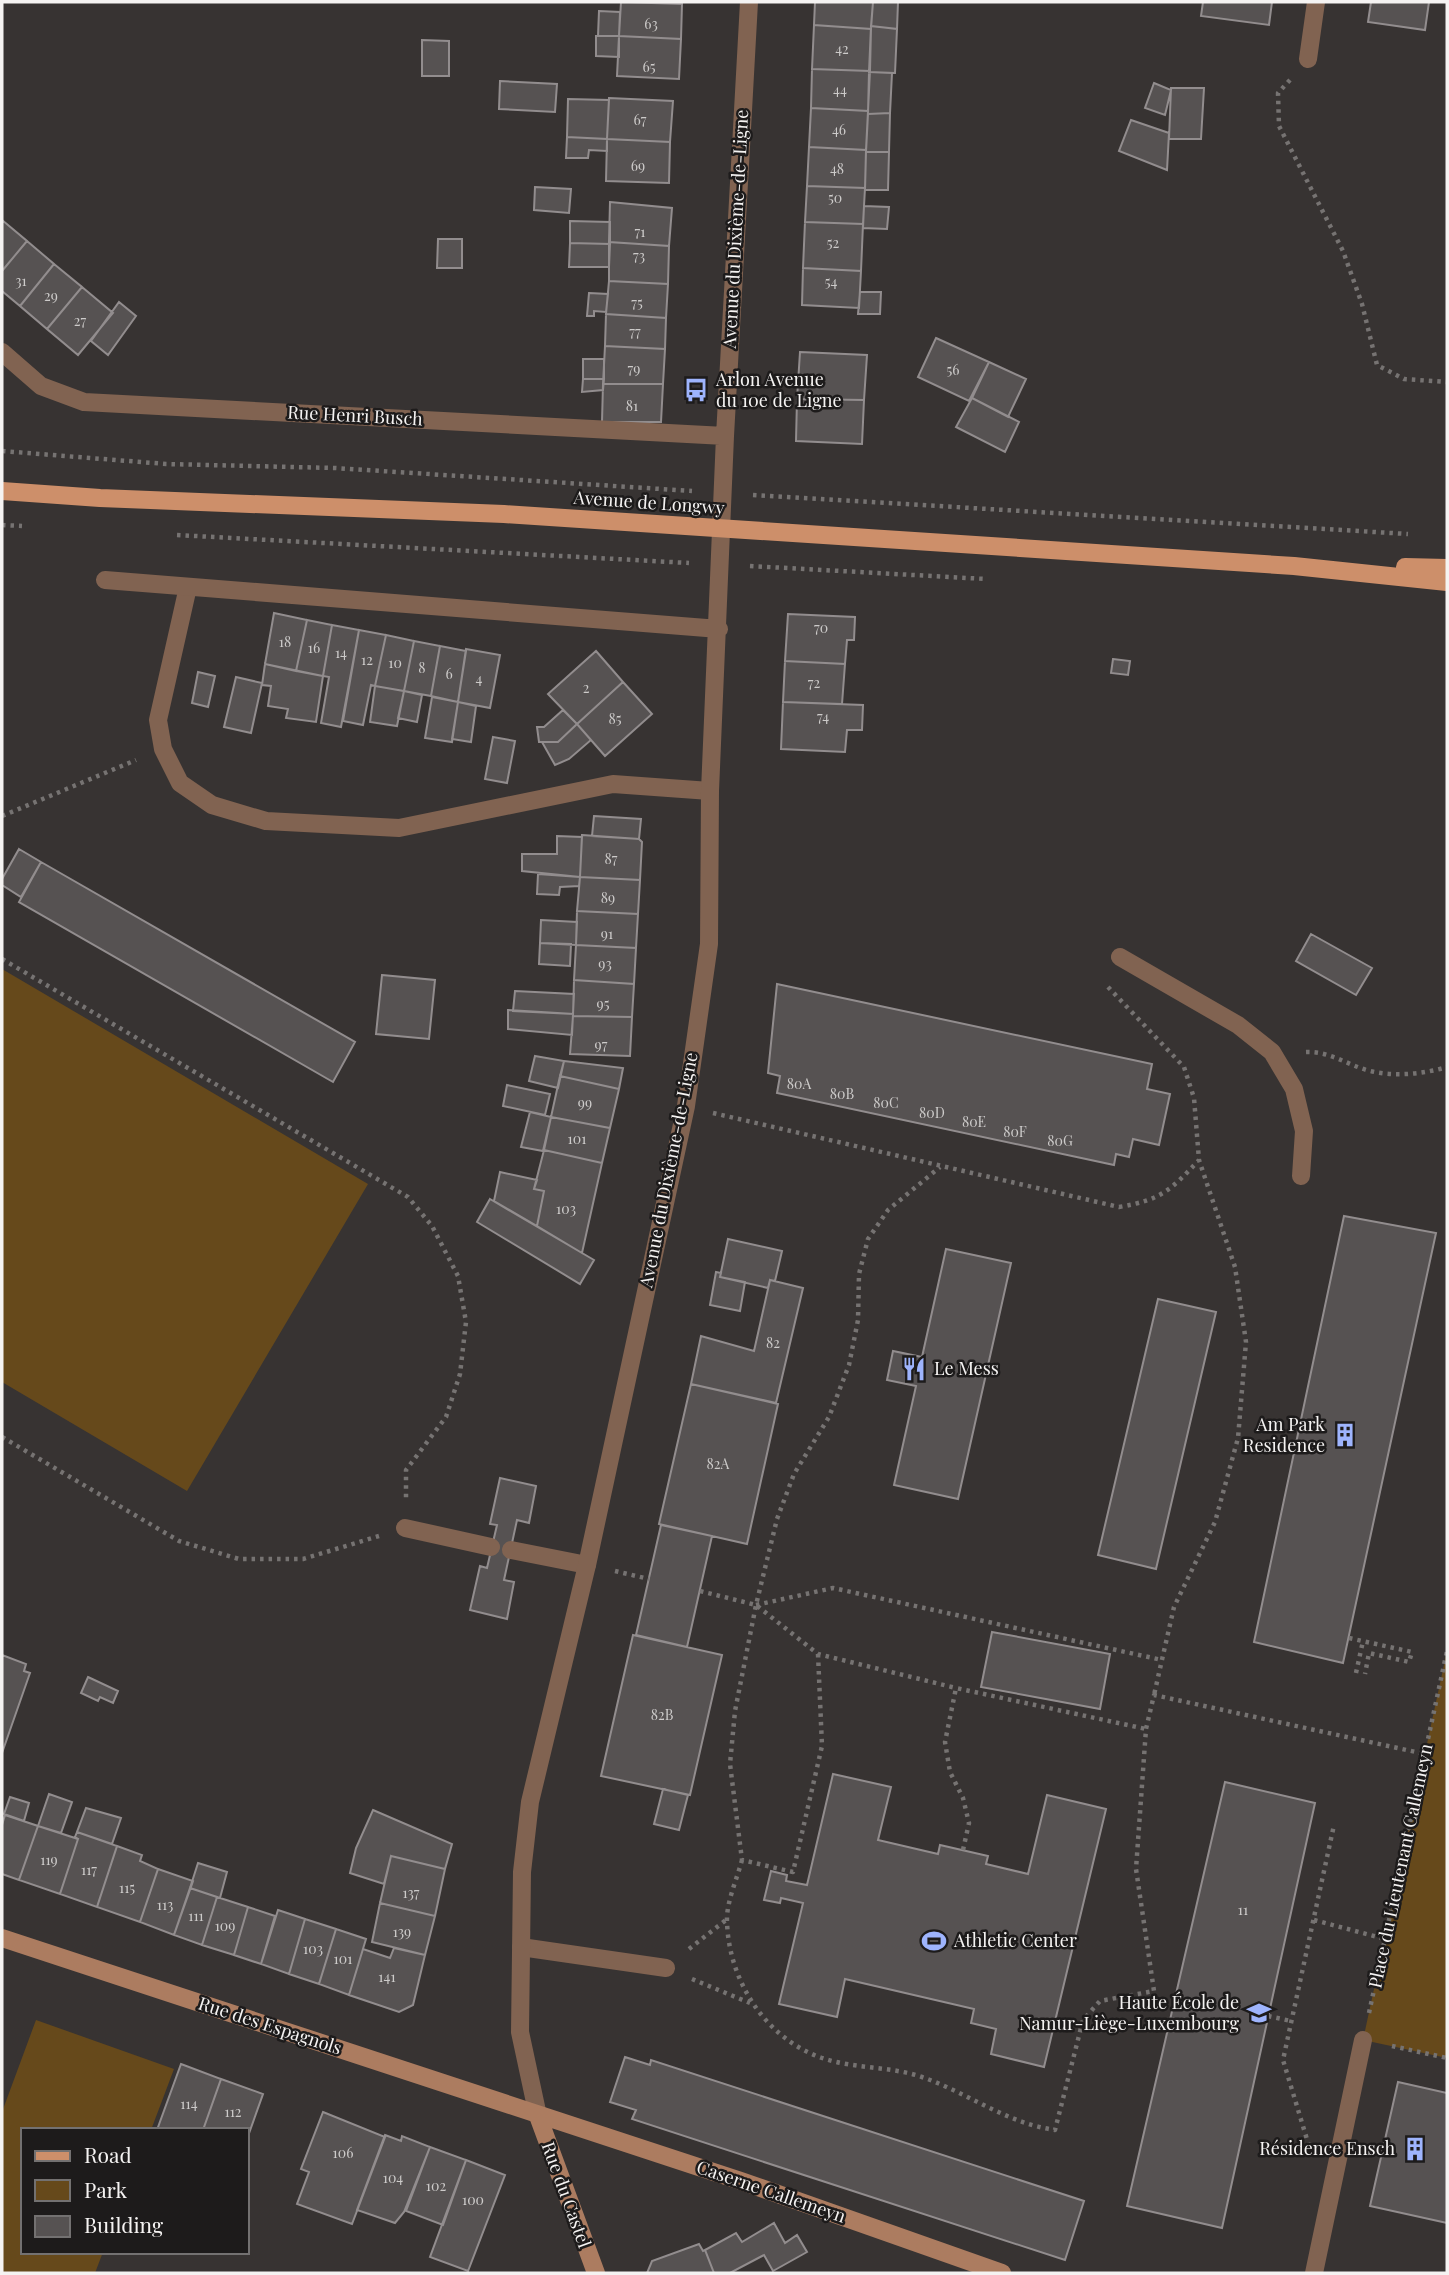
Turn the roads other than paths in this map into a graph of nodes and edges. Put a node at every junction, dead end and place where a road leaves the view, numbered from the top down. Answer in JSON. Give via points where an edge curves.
{"nodes":[{"id":1,"x":748,"y":2,"type":"edge"},
{"id":2,"x":1316,"y":2,"type":"edge"},
{"id":3,"x":1308,"y":60,"type":"road end"},
{"id":4,"x":2,"y":352,"type":"edge"},
{"id":5,"x":725,"y":442,"type":"junction"},
{"id":6,"x":2,"y":491,"type":"edge"},
{"id":7,"x":1294,"y":566,"type":"junction"},
{"id":8,"x":1447,"y":568,"type":"edge"},
{"id":9,"x":105,"y":580,"type":"dead end"},
{"id":10,"x":1447,"y":582,"type":"edge"},
{"id":11,"x":188,"y":587,"type":"junction"},
{"id":12,"x":719,"y":629,"type":"junction"},
{"id":13,"x":710,"y":791,"type":"junction"},
{"id":14,"x":1120,"y":957,"type":"dead end"},
{"id":15,"x":1301,"y":1176,"type":"dead end"},
{"id":16,"x":405,"y":1528,"type":"road end"},
{"id":17,"x":491,"y":1547,"type":"dead end"},
{"id":18,"x":511,"y":1550,"type":"dead end"},
{"id":19,"x":586,"y":1565,"type":"junction"},
{"id":20,"x":2,"y":1938,"type":"edge"},
{"id":21,"x":522,"y":1947,"type":"junction"},
{"id":22,"x":666,"y":1968,"type":"road end"},
{"id":23,"x":1363,"y":2040,"type":"road end"},
{"id":24,"x":538,"y":2116,"type":"junction"},
{"id":25,"x":596,"y":2273,"type":"edge"},
{"id":26,"x":1002,"y":2273,"type":"edge"},
{"id":27,"x":1314,"y":2273,"type":"edge"}],
"edges":[{"from":1,"to":5,"type":"street","name":"Avenue du Dixième-de-Ligne"},
{"from":2,"to":3,"type":"street"},
{"from":4,"to":5,"type":"street","name":"Rue Henri Busch","via":[[41,386],[84,402]]},
{"from":5,"to":12,"type":"street","name":"Avenue du Dixième-de-Ligne"},
{"from":6,"to":7,"type":"main road","name":"Avenue de Longwy","via":[[504,514]]},
{"from":7,"to":8,"type":"main road"},
{"from":7,"to":10,"type":"main road"},
{"from":9,"to":11,"type":"street"},
{"from":11,"to":12,"type":"street"},
{"from":11,"to":13,"type":"street","via":[[158,720],[163,750],[180,783],[212,805],[266,821],[399,828],[613,784]]},
{"from":12,"to":13,"type":"street","name":"Avenue du Dixième-de-Ligne"},
{"from":13,"to":19,"type":"street","name":"Avenue du Dixième-de-Ligne","via":[[709,944],[685,1106]]},
{"from":14,"to":15,"type":"street","via":[[1238,1025],[1272,1052],[1294,1089],[1302,1120]]},
{"from":16,"to":17,"type":"street"},
{"from":18,"to":19,"type":"street"},
{"from":19,"to":21,"type":"street","name":"Avenue du Dixième-de-Ligne","via":[[530,1802],[522,1872]]},
{"from":20,"to":24,"type":"street","name":"Rue des Espagnols"},
{"from":21,"to":22,"type":"street"},
{"from":21,"to":24,"type":"street","name":"Avenue du Dixième-de-Ligne","via":[[520,2032]]},
{"from":23,"to":27,"type":"street"},
{"from":24,"to":25,"type":"street","name":"Rue du Castel"},
{"from":24,"to":26,"type":"street","name":"Caserne Callemeyn"}]}
